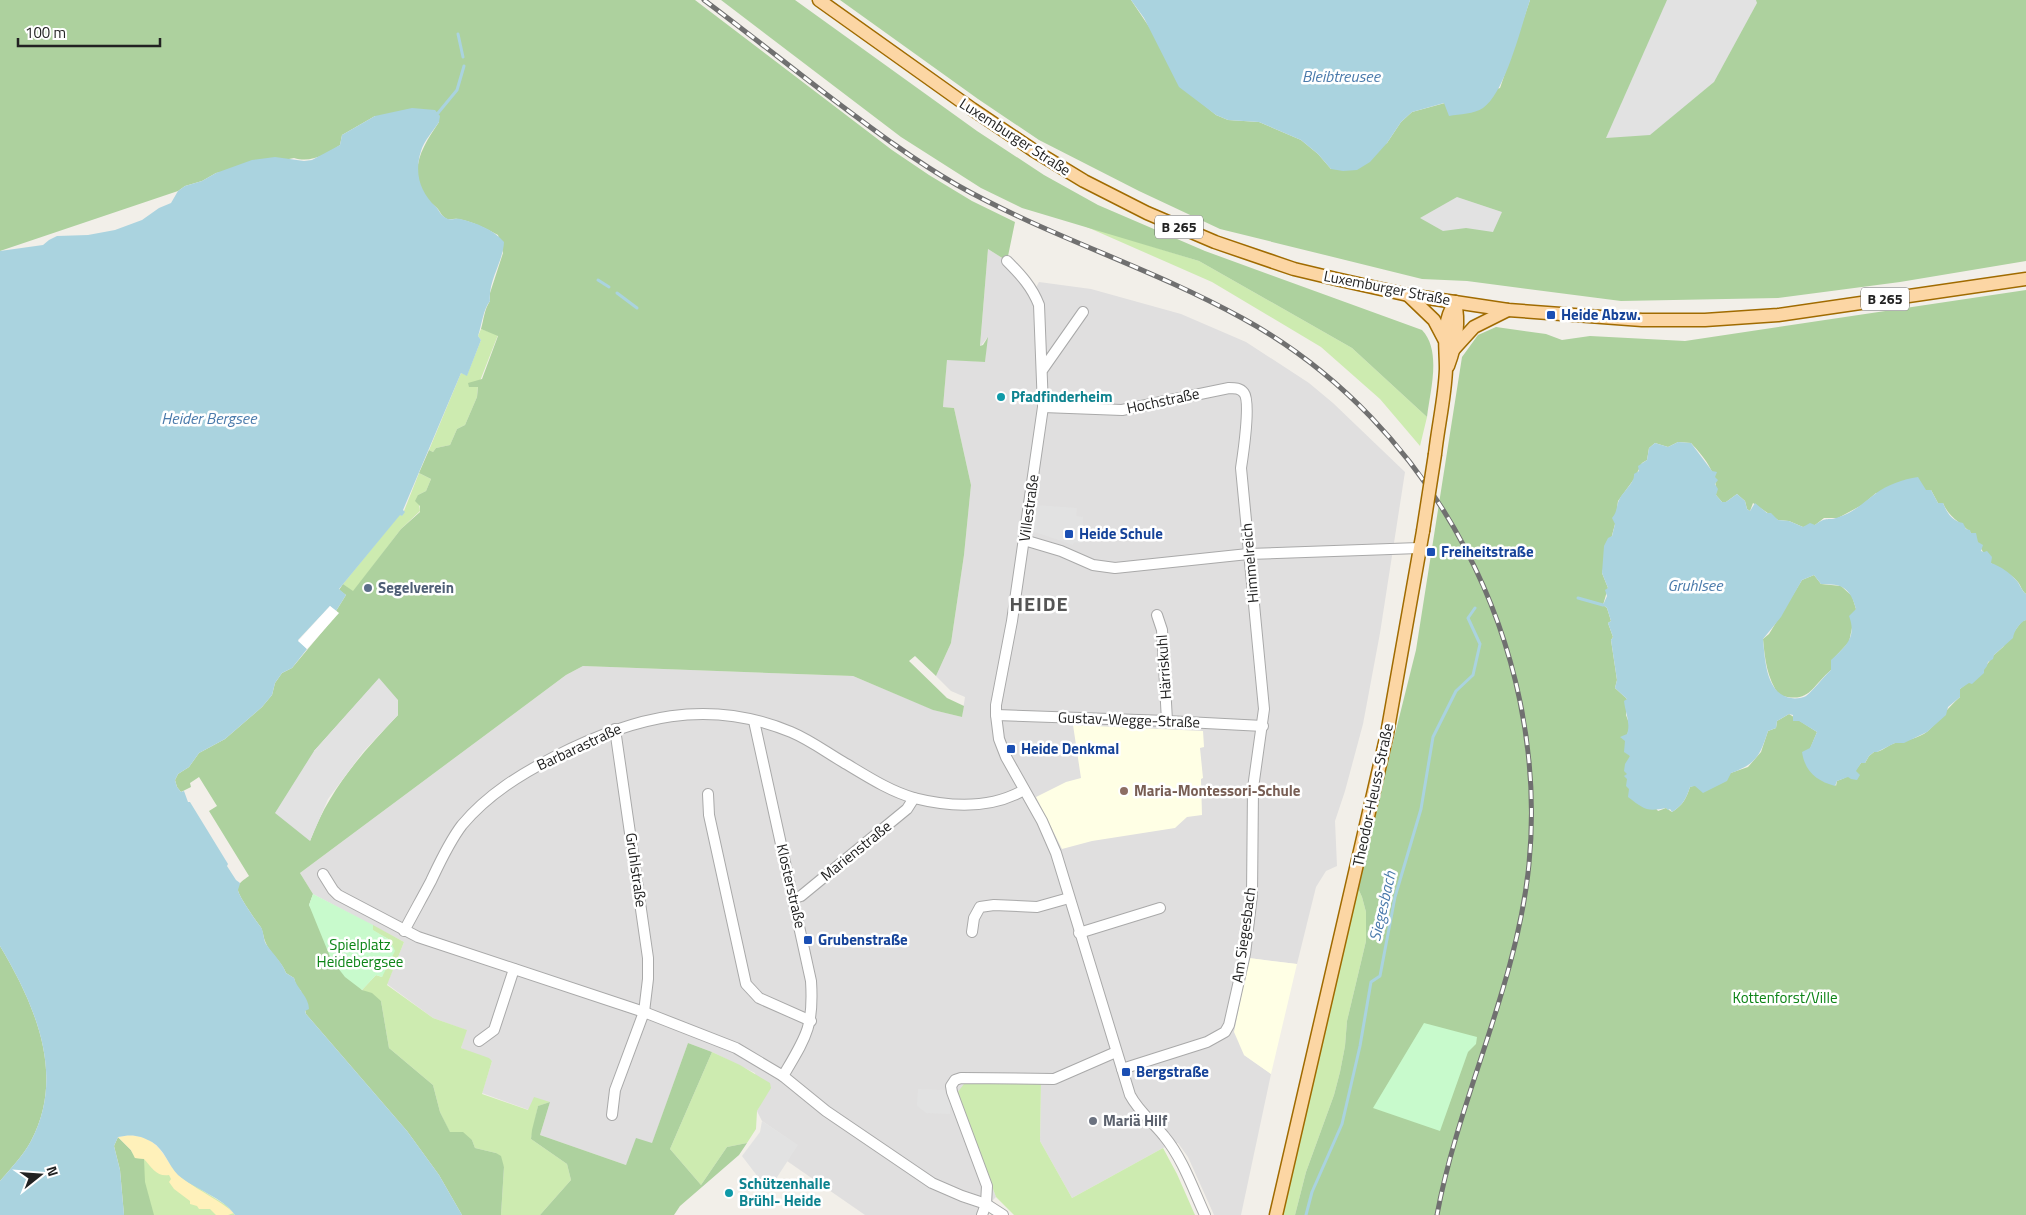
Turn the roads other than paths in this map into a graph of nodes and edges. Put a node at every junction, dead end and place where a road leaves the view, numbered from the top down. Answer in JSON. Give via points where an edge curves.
{"nodes":[{"id":1,"x":819,"y":0,"type":"edge"},
{"id":2,"x":1008,"y":261,"type":"dead end"},
{"id":3,"x":2026,"y":279,"type":"edge"},
{"id":4,"x":1408,"y":296,"type":"junction"},
{"id":5,"x":1455,"y":302,"type":"junction"},
{"id":6,"x":1508,"y":310,"type":"junction"},
{"id":7,"x":1083,"y":312,"type":"dead end"},
{"id":8,"x":1444,"y":338,"type":"junction"},
{"id":9,"x":1454,"y":349,"type":"junction"},
{"id":10,"x":1043,"y":369,"type":"junction"},
{"id":11,"x":1446,"y":370,"type":"junction"},
{"id":12,"x":1246,"y":399,"type":"joint"},
{"id":13,"x":1043,"y":407,"type":"junction"},
{"id":14,"x":1024,"y":540,"type":"junction"},
{"id":15,"x":1419,"y":548,"type":"junction"},
{"id":16,"x":1248,"y":554,"type":"junction"},
{"id":17,"x":1157,"y":615,"type":"dead end"},
{"id":18,"x":996,"y":715,"type":"junction"},
{"id":19,"x":754,"y":721,"type":"junction"},
{"id":20,"x":1167,"y":721,"type":"junction"},
{"id":21,"x":1263,"y":726,"type":"junction"},
{"id":22,"x":615,"y":729,"type":"junction"},
{"id":23,"x":1024,"y":790,"type":"junction"},
{"id":24,"x":708,"y":794,"type":"dead end"},
{"id":25,"x":914,"y":798,"type":"junction"},
{"id":26,"x":323,"y":874,"type":"dead end"},
{"id":27,"x":794,"y":898,"type":"junction"},
{"id":28,"x":1069,"y":898,"type":"junction"},
{"id":29,"x":1160,"y":908,"type":"dead end"},
{"id":30,"x":404,"y":931,"type":"junction"},
{"id":31,"x":972,"y":932,"type":"dead end"},
{"id":32,"x":1079,"y":933,"type":"junction"},
{"id":33,"x":514,"y":970,"type":"junction"},
{"id":34,"x":644,"y":1012,"type":"junction"},
{"id":35,"x":811,"y":1021,"type":"junction"},
{"id":36,"x":479,"y":1041,"type":"dead end"},
{"id":37,"x":1116,"y":1052,"type":"junction"},
{"id":38,"x":1122,"y":1069,"type":"junction"},
{"id":39,"x":783,"y":1076,"type":"junction"},
{"id":40,"x":612,"y":1115,"type":"dead end"},
{"id":41,"x":986,"y":1204,"type":"junction"},
{"id":42,"x":982,"y":1215,"type":"edge"},
{"id":43,"x":1003,"y":1215,"type":"edge"},
{"id":44,"x":1205,"y":1215,"type":"edge"},
{"id":45,"x":1276,"y":1215,"type":"edge"}],
"edges":[{"from":1,"to":4,"type":"main road","name":"Luxemburger Straße","number":"B 265","via":[[1033,150],[1147,214],[1294,269]]},
{"from":2,"to":10,"type":"street","name":"Villestraße","via":[[1034,292],[1039,305]]},
{"from":3,"to":6,"type":"main road","name":"Luxemburger Straße","number":"B 265","via":[[1778,315],[1705,320],[1642,320]]},
{"from":4,"to":5,"type":"main road","name":"Luxemburger Straße","number":"B 265"},
{"from":4,"to":8,"type":"main road","number":"B 265","via":[[1434,320]]},
{"from":5,"to":6,"type":"main road","name":"Luxemburger Straße","number":"B 265"},
{"from":5,"to":8,"type":"main road","name":"Theodor-Heuss-Straße"},
{"from":5,"to":9,"type":"main road","name":"Theodor-Heuss-Straße","via":[[1458,322]]},
{"from":6,"to":9,"type":"main road","via":[[1474,327]]},
{"from":7,"to":10,"type":"street"},
{"from":8,"to":11,"type":"main road","name":"Theodor-Heuss-Straße"},
{"from":9,"to":11,"type":"main road","name":"Theodor-Heuss-Straße"},
{"from":10,"to":13,"type":"street","name":"Villestraße"},
{"from":11,"to":15,"type":"main road","name":"Theodor-Heuss-Straße","bridge":true},
{"from":12,"to":13,"type":"street","name":"Hochstraße","via":[[1238,388],[1229,388],[1122,410]]},
{"from":12,"to":16,"type":"street","name":"Himmelreich","via":[[1241,468]]},
{"from":13,"to":14,"type":"street","name":"Villestraße"},
{"from":14,"to":16,"type":"street","via":[[1062,551],[1093,565],[1115,568]]},
{"from":14,"to":18,"type":"street","name":"Villestraße"},
{"from":15,"to":16,"type":"street"},
{"from":15,"to":45,"type":"main road","name":"Theodor-Heuss-Straße","via":[[1388,734]]},
{"from":16,"to":21,"type":"street","name":"Himmelreich"},
{"from":17,"to":20,"type":"street","name":"Härriskuhl","via":[[1162,630]]},
{"from":18,"to":20,"type":"street","name":"Gustav-Wegge-Straße"},
{"from":18,"to":23,"type":"street","via":[[1003,748]]},
{"from":19,"to":22,"type":"street","name":"Barbarastraße","via":[[701,714],[664,717]]},
{"from":19,"to":25,"type":"street","name":"Barbarastraße","via":[[804,738],[874,780]]},
{"from":19,"to":27,"type":"street","name":"Klosterstraße"},
{"from":20,"to":21,"type":"street","name":"Gustav-Wegge-Straße"},
{"from":21,"to":38,"type":"street","name":"Am Siegesbach","via":[[1253,788],[1252,895],[1245,954],[1229,1025],[1225,1032],[1207,1042]]},
{"from":22,"to":30,"type":"street","name":"Barbarastraße","via":[[532,769],[480,806],[461,827],[442,858]]},
{"from":22,"to":34,"type":"street","name":"Gruhlstraße","via":[[648,958]]},
{"from":23,"to":25,"type":"street","name":"Barbarastraße","via":[[1011,798],[968,805]]},
{"from":23,"to":28,"type":"street","via":[[1056,853]]},
{"from":24,"to":35,"type":"street","via":[[709,815],[746,984],[759,998]]},
{"from":25,"to":27,"type":"street","name":"Marienstraße","via":[[907,809],[801,896]]},
{"from":26,"to":30,"type":"street","via":[[338,895]]},
{"from":27,"to":35,"type":"street","name":"Klosterstraße","via":[[811,981]]},
{"from":28,"to":31,"type":"street","via":[[1037,907],[980,907]]},
{"from":28,"to":32,"type":"street"},
{"from":29,"to":32,"type":"street"},
{"from":30,"to":33,"type":"street"},
{"from":32,"to":37,"type":"street"},
{"from":33,"to":34,"type":"street"},
{"from":33,"to":36,"type":"street","via":[[494,1030]]},
{"from":34,"to":39,"type":"street","via":[[736,1048]]},
{"from":34,"to":40,"type":"street","name":"Gruhlstraße","via":[[615,1090]]},
{"from":35,"to":39,"type":"street","name":"Klosterstraße"},
{"from":37,"to":38,"type":"street"},
{"from":37,"to":41,"type":"street","via":[[1054,1079],[955,1080],[952,1092],[987,1186]]},
{"from":38,"to":44,"type":"street","via":[[1136,1105],[1176,1154]]},
{"from":39,"to":41,"type":"street","via":[[826,1111],[932,1182]]},
{"from":41,"to":42,"type":"street"},
{"from":41,"to":43,"type":"street"}]}
